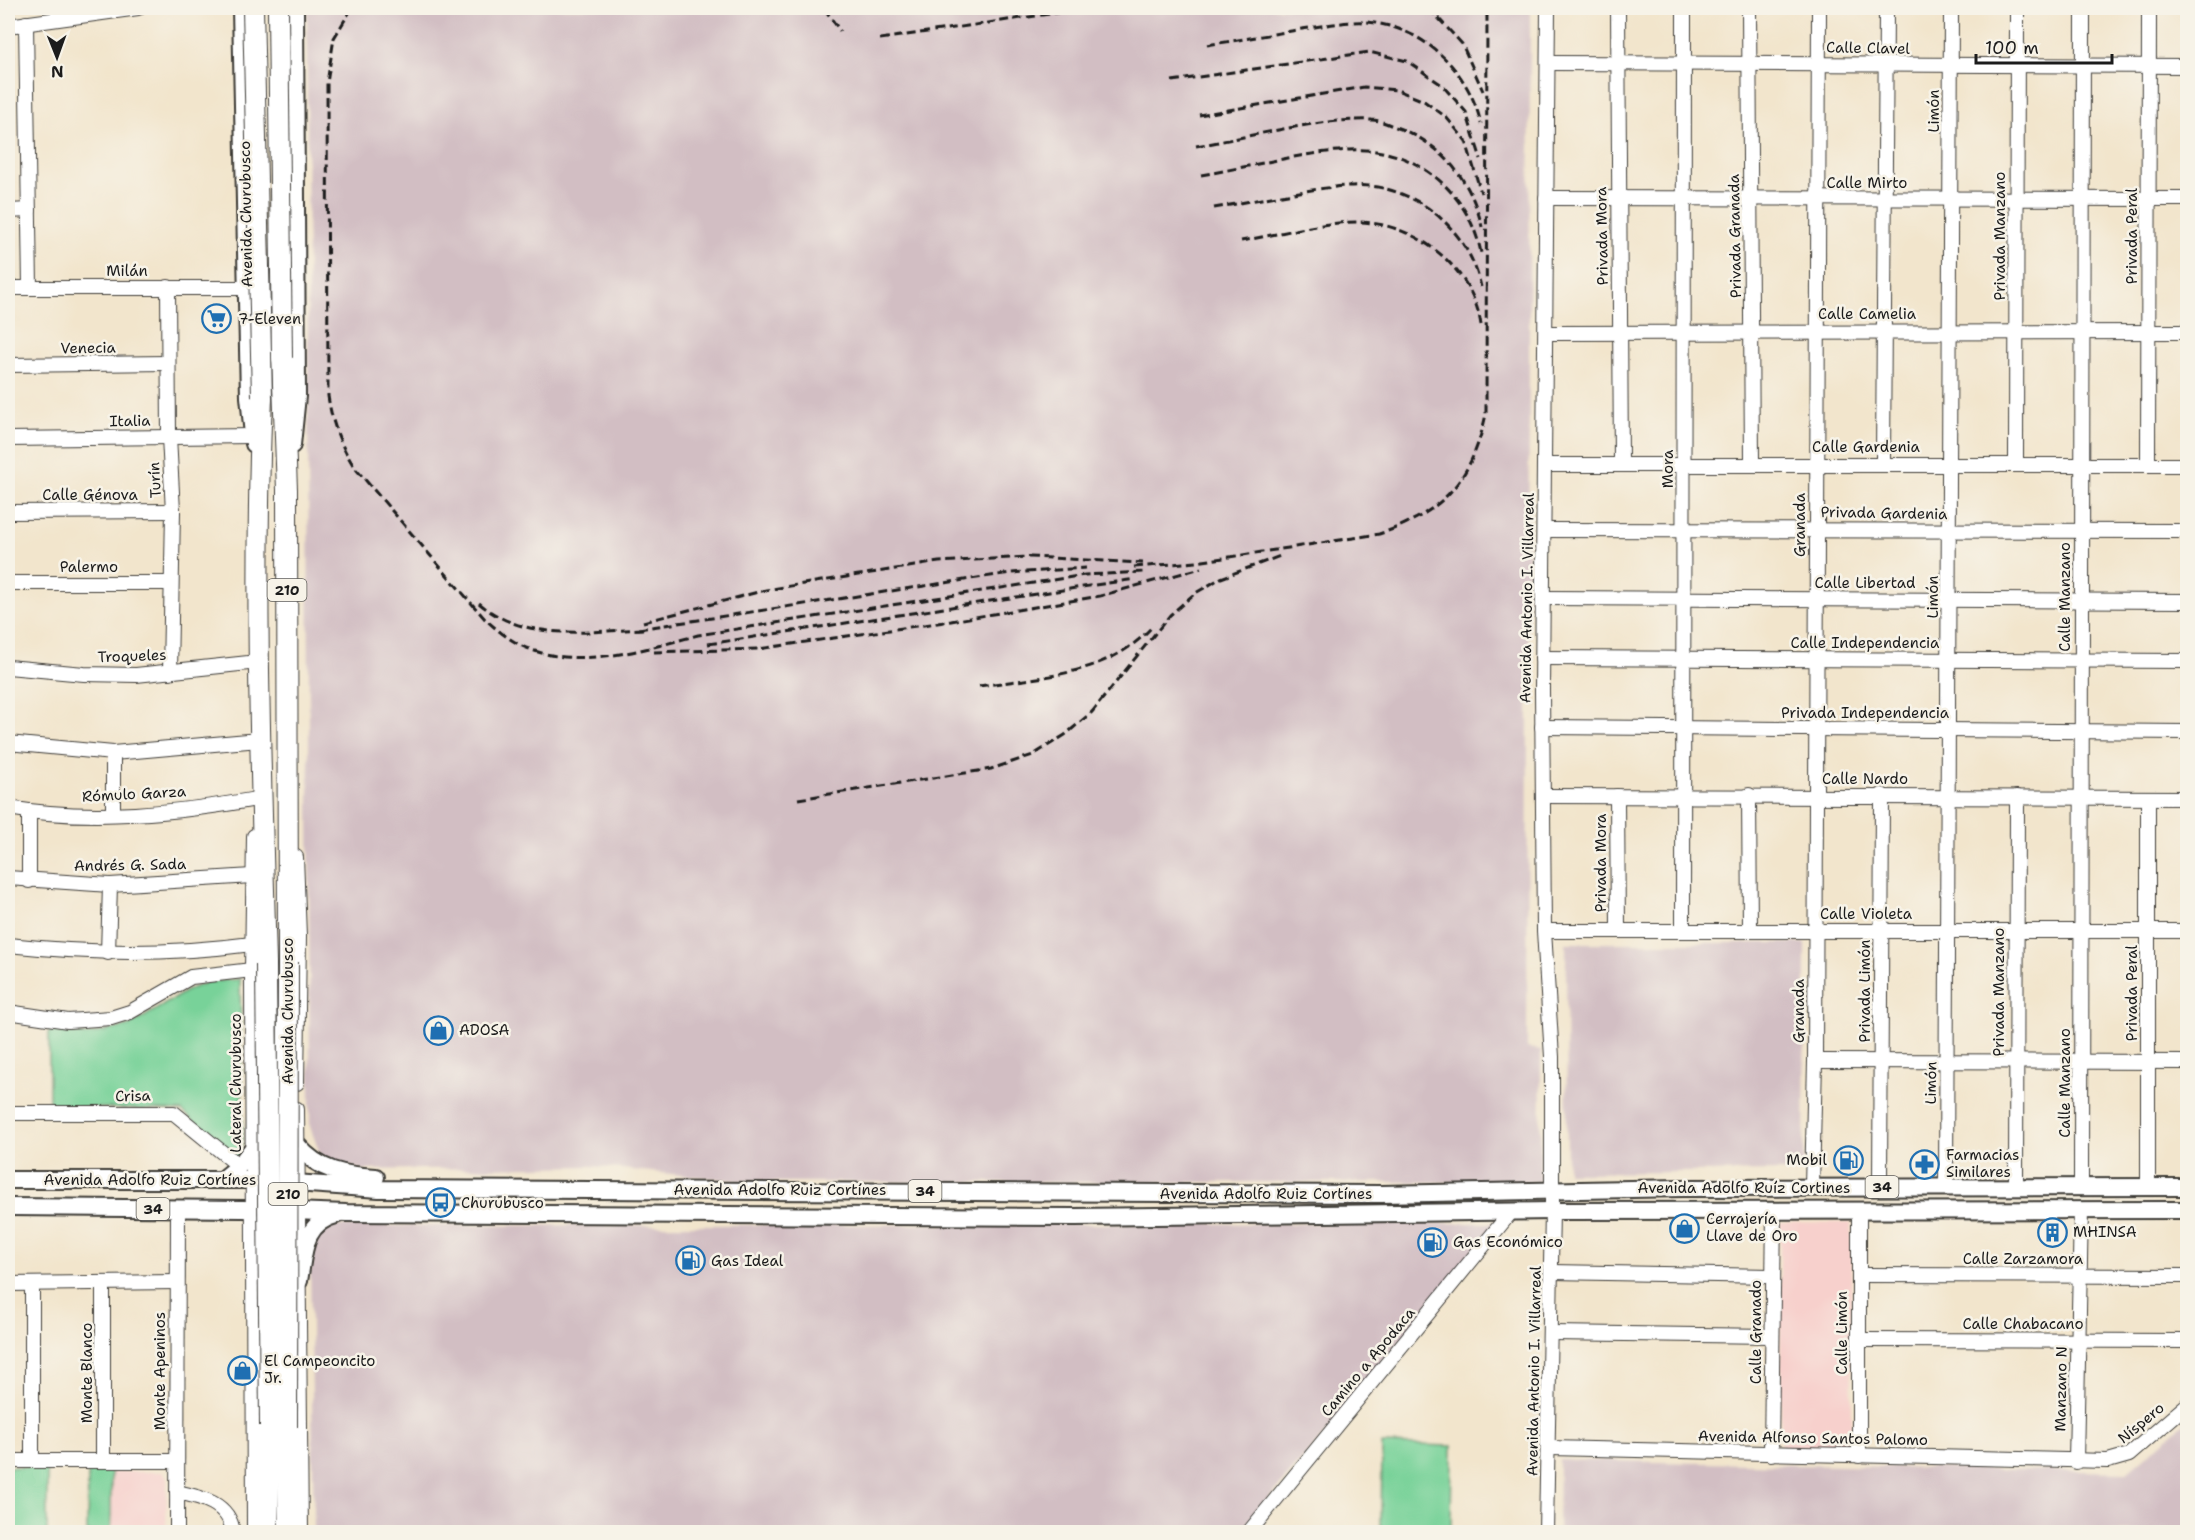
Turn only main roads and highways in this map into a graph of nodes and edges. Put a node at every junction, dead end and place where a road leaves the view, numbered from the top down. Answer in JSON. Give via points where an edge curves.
{"nodes":[{"id":1,"x":242,"y":8,"type":"edge"},
{"id":2,"x":253,"y":8,"type":"edge"},
{"id":3,"x":278,"y":8,"type":"edge"},
{"id":4,"x":293,"y":8,"type":"edge"},
{"id":5,"x":287,"y":490,"type":"junction"},
{"id":6,"x":258,"y":491,"type":"junction"},
{"id":7,"x":298,"y":1146,"type":"road end"},
{"id":8,"x":253,"y":1148,"type":"road end"},
{"id":9,"x":8,"y":1179,"type":"edge"},
{"id":10,"x":222,"y":1180,"type":"junction"},
{"id":11,"x":2187,"y":1187,"type":"edge"},
{"id":12,"x":1552,"y":1189,"type":"joint"},
{"id":13,"x":721,"y":1190,"type":"junction"},
{"id":14,"x":8,"y":1207,"type":"edge"},
{"id":15,"x":2187,"y":1210,"type":"edge"},
{"id":16,"x":1511,"y":1212,"type":"joint"},
{"id":17,"x":346,"y":1213,"type":"junction"},
{"id":18,"x":299,"y":1281,"type":"road end"},
{"id":19,"x":278,"y":1427,"type":"junction"},
{"id":20,"x":268,"y":1533,"type":"edge"},
{"id":21,"x":289,"y":1533,"type":"edge"}],
"edges":[{"from":1,"to":4,"type":"main road","via":[[266,20]]},
{"from":1,"to":6,"type":"main road","name":"Avenida Churubusco","via":[[249,397]]},
{"from":2,"to":6,"type":"highway","name":"Avenida Churubusco","number":"210","bridge":true,"via":[[262,397]]},
{"from":3,"to":5,"type":"highway","name":"Avenida Churubusco","number":"210","bridge":true},
{"from":4,"to":5,"type":"main road","name":"Avenida Churubusco","via":[[297,396]]},
{"from":5,"to":19,"type":"highway","name":"Avenida Churubusco","number":"210","bridge":true,"via":[[288,962]]},
{"from":6,"to":19,"type":"highway","name":"Avenida Churubusco","number":"210","bridge":true,"via":[[262,806],[259,967]]},
{"from":7,"to":13,"type":"main road","via":[[320,1167],[359,1176],[634,1178]]},
{"from":8,"to":10,"type":"main road"},
{"from":9,"to":10,"type":"main road","name":"Avenida Adolfo Ruiz Cortínes","number":"34"},
{"from":10,"to":13,"type":"main road","name":"Avenida Adolfo Ruiz Cortínes","number":"34","via":[[379,1188]]},
{"from":11,"to":12,"type":"main road","name":"Avenida Adolfo Ruíz Cortines","number":"34"},
{"from":12,"to":13,"type":"main road","name":"Avenida Adolfo Ruiz Cortínes","number":"34","via":[[1381,1194]]},
{"from":14,"to":17,"type":"main road","name":"Avenida Adolfo Ruiz Cortínes","number":"34"},
{"from":15,"to":16,"type":"main road","name":"Avenida Adolfo Ruíz Cortines","number":"34"},
{"from":16,"to":17,"type":"main road","name":"Avenida Adolfo Ruiz Cortínes","number":"34","via":[[1075,1217]]},
{"from":17,"to":18,"type":"main road","via":[[325,1218],[309,1233]]},
{"from":19,"to":20,"type":"highway","name":"Avenida Churubusco","number":"210"},
{"from":19,"to":21,"type":"highway","name":"Avenida Churubusco","number":"210"}]}
